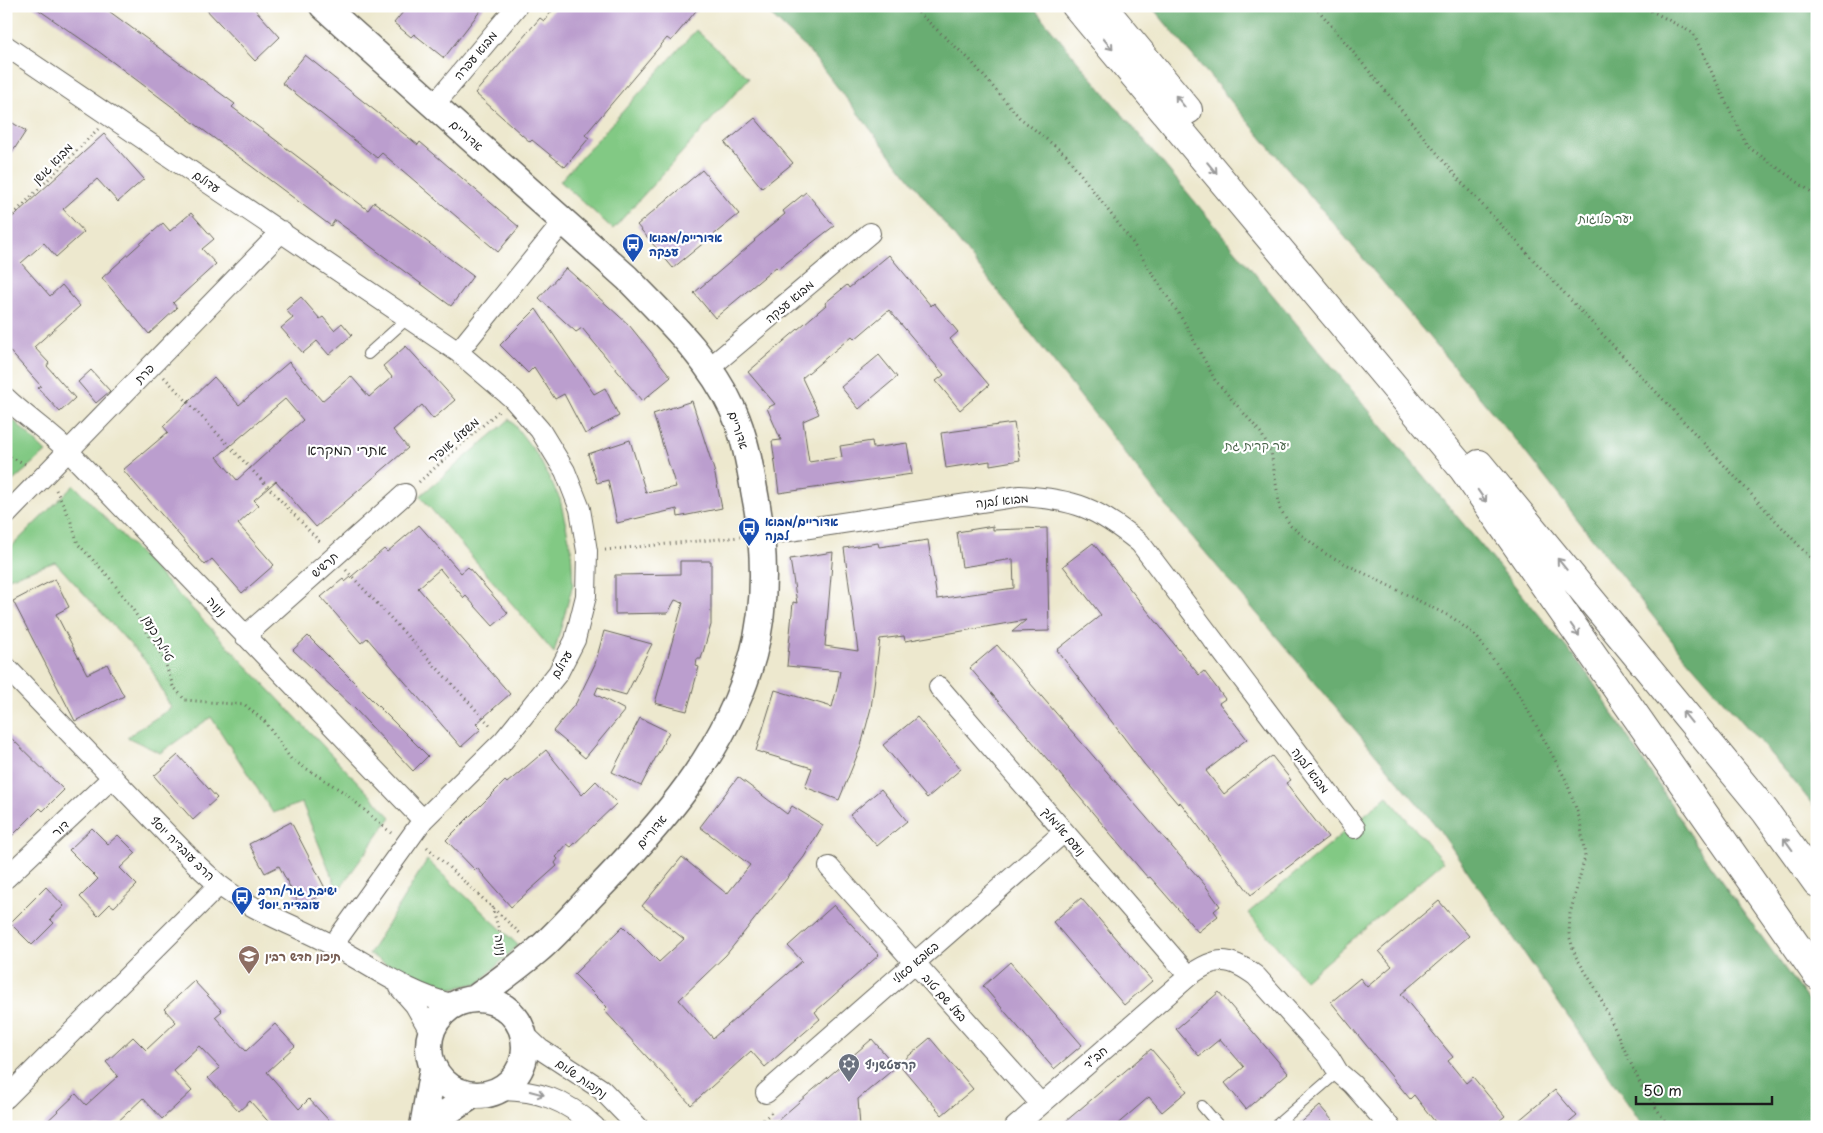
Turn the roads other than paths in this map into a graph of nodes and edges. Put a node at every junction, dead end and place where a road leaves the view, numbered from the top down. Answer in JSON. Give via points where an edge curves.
{"nodes":[{"id":1,"x":323,"y":6,"type":"edge"},
{"id":2,"x":516,"y":6,"type":"edge"},
{"id":3,"x":1076,"y":6,"type":"edge"},
{"id":4,"x":1102,"y":6,"type":"edge"},
{"id":5,"x":6,"y":46,"type":"edge"},
{"id":6,"x":434,"y":105,"type":"junction"},
{"id":7,"x":563,"y":222,"type":"junction"},
{"id":8,"x":282,"y":231,"type":"junction"},
{"id":9,"x":870,"y":233,"type":"dead end"},
{"id":10,"x":407,"y":319,"type":"junction"},
{"id":11,"x":458,"y":352,"type":"junction"},
{"id":12,"x":368,"y":354,"type":"dead end"},
{"id":13,"x":708,"y":368,"type":"junction"},
{"id":14,"x":6,"y":398,"type":"edge"},
{"id":15,"x":68,"y":451,"type":"junction"},
{"id":16,"x":405,"y":494,"type":"road end"},
{"id":17,"x":6,"y":515,"type":"edge"},
{"id":18,"x":763,"y":535,"type":"junction"},
{"id":19,"x":245,"y":636,"type":"junction"},
{"id":20,"x":6,"y":667,"type":"edge"},
{"id":21,"x":939,"y":687,"type":"dead end"},
{"id":22,"x":114,"y":777,"type":"junction"},
{"id":23,"x":423,"y":820,"type":"junction"},
{"id":24,"x":1355,"y":828,"type":"dead end"},
{"id":25,"x":1064,"y":832,"type":"junction"},
{"id":26,"x":829,"y":867,"type":"dead end"},
{"id":27,"x":6,"y":878,"type":"edge"},
{"id":28,"x":1817,"y":883,"type":"edge"},
{"id":29,"x":219,"y":885,"type":"junction"},
{"id":30,"x":333,"y":945,"type":"junction"},
{"id":31,"x":533,"y":945,"type":"junction"},
{"id":32,"x":914,"y":963,"type":"junction"},
{"id":33,"x":1817,"y":975,"type":"edge"},
{"id":34,"x":1182,"y":982,"type":"junction"},
{"id":35,"x":395,"y":983,"type":"junction"},
{"id":36,"x":464,"y":1002,"type":"junction"},
{"id":37,"x":518,"y":1025,"type":"junction"},
{"id":38,"x":431,"y":1033,"type":"junction"},
{"id":39,"x":433,"y":1068,"type":"junction"},
{"id":40,"x":1338,"y":1072,"type":"junction"},
{"id":41,"x":498,"y":1090,"type":"junction"},
{"id":42,"x":766,"y":1093,"type":"dead end"},
{"id":43,"x":473,"y":1095,"type":"junction"},
{"id":44,"x":6,"y":1098,"type":"edge"},
{"id":45,"x":1041,"y":1104,"type":"junction"},
{"id":46,"x":1202,"y":1106,"type":"dead end"},
{"id":47,"x":423,"y":1127,"type":"edge"},
{"id":48,"x":432,"y":1127,"type":"edge"},
{"id":49,"x":595,"y":1127,"type":"edge"},
{"id":50,"x":638,"y":1127,"type":"edge"},
{"id":51,"x":1015,"y":1127,"type":"edge"},
{"id":52,"x":1220,"y":1127,"type":"edge"},
{"id":53,"x":1274,"y":1127,"type":"edge"},
{"id":54,"x":1390,"y":1127,"type":"edge"}],
"edges":[{"from":1,"to":6,"type":"street","name":"אדוריים"},
{"from":2,"to":6,"type":"street","name":"מבוא עפרה"},
{"from":3,"to":33,"type":"highway","one_way":true,"via":[[1463,469]]},
{"from":28,"to":4,"type":"highway","one_way":true,"via":[[1758,803]]},
{"from":5,"to":8,"type":"street","name":"עדולם"},
{"from":6,"to":7,"type":"street","name":"אדוריים"},
{"from":7,"to":11,"type":"street"},
{"from":7,"to":13,"type":"street","name":"אדוריים","via":[[627,278]]},
{"from":8,"to":10,"type":"street","name":"עדולם"},
{"from":8,"to":15,"type":"street","name":"פרת"},
{"from":9,"to":13,"type":"street","name":"מבוא עזקה"},
{"from":10,"to":11,"type":"street","name":"עדולם"},
{"from":10,"to":12,"type":"lane"},
{"from":11,"to":23,"type":"street","name":"עדולם","via":[[513,399],[540,430],[565,471],[580,509],[587,552],[586,596],[575,640],[558,673],[504,740]]},
{"from":13,"to":18,"type":"street","name":"אדוריים","via":[[733,411],[749,460]]},
{"from":14,"to":15,"type":"street","name":"נינוה"},
{"from":15,"to":17,"type":"street","name":"פרת"},
{"from":15,"to":19,"type":"street","name":"נינוה"},
{"from":16,"to":19,"type":"street","name":"תרשיש"},
{"from":18,"to":24,"type":"street","name":"מבוא לבנה","via":[[1020,496],[1049,497],[1079,504],[1111,519],[1140,543]]},
{"from":18,"to":31,"type":"street","name":"אדוריים","via":[[762,599],[753,655],[725,729],[692,783],[628,858]]},
{"from":19,"to":23,"type":"street","name":"נינוה"},
{"from":20,"to":22,"type":"street","name":"הרב עובדיה יוסף"},
{"from":21,"to":25,"type":"street","name":"נועם אלימלך"},
{"from":22,"to":27,"type":"street","name":"דור"},
{"from":22,"to":29,"type":"street","name":"הרב עובדיה יוסף","via":[[193,862]]},
{"from":23,"to":30,"type":"street","name":"עדולם"},
{"from":25,"to":32,"type":"street","name":"באבא סאלי"},
{"from":25,"to":34,"type":"street","name":"נועם אלימלך"},
{"from":26,"to":32,"type":"street","name":"בעל שם טוב"},
{"from":29,"to":30,"type":"street","name":"הרב עובדיה יוסף"},
{"from":29,"to":44,"type":"street"},
{"from":30,"to":35,"type":"street","name":"הרב עובדיה יוסף"},
{"from":31,"to":36,"type":"street","name":"אדוריים"},
{"from":31,"to":37,"type":"street","name":"אדוריים","via":[[514,1002]]},
{"from":32,"to":42,"type":"street","name":"באבא סאלי"},
{"from":32,"to":45,"type":"street","name":"בעל שם טוב"},
{"from":34,"to":40,"type":"street","name":"חב\"ד","via":[[1204,965],[1224,959],[1242,965],[1256,976],[1329,1057]]},
{"from":34,"to":45,"type":"street","name":"חב\"ד"},
{"from":35,"to":36,"type":"street","name":"הרב עובדיה יוסף","via":[[429,998]]},
{"from":35,"to":38,"type":"street","name":"הרב עובדיה יוסף","via":[[414,1005]]},
{"from":36,"to":37,"type":"street","via":[[496,1003]]},
{"from":36,"to":38,"type":"street","via":[[440,1016]]},
{"from":37,"to":41,"type":"street","via":[[525,1047],[522,1063],[514,1078]]},
{"from":37,"to":50,"type":"street","name":"נתיבות שלום","via":[[540,1049],[601,1089]]},
{"from":38,"to":39,"type":"street","via":[[429,1051]]},
{"from":39,"to":43,"type":"street","via":[[449,1087]]},
{"from":39,"to":47,"type":"street"},
{"from":40,"to":53,"type":"lane"},
{"from":40,"to":54,"type":"street"},
{"from":41,"to":43,"type":"street"},
{"from":41,"to":49,"type":"street","one_way":true,"via":[[539,1093],[573,1109]]},
{"from":43,"to":48,"type":"street","via":[[444,1114]]},
{"from":45,"to":51,"type":"street","name":"חב\"ד"},
{"from":46,"to":52,"type":"lane"}]}
